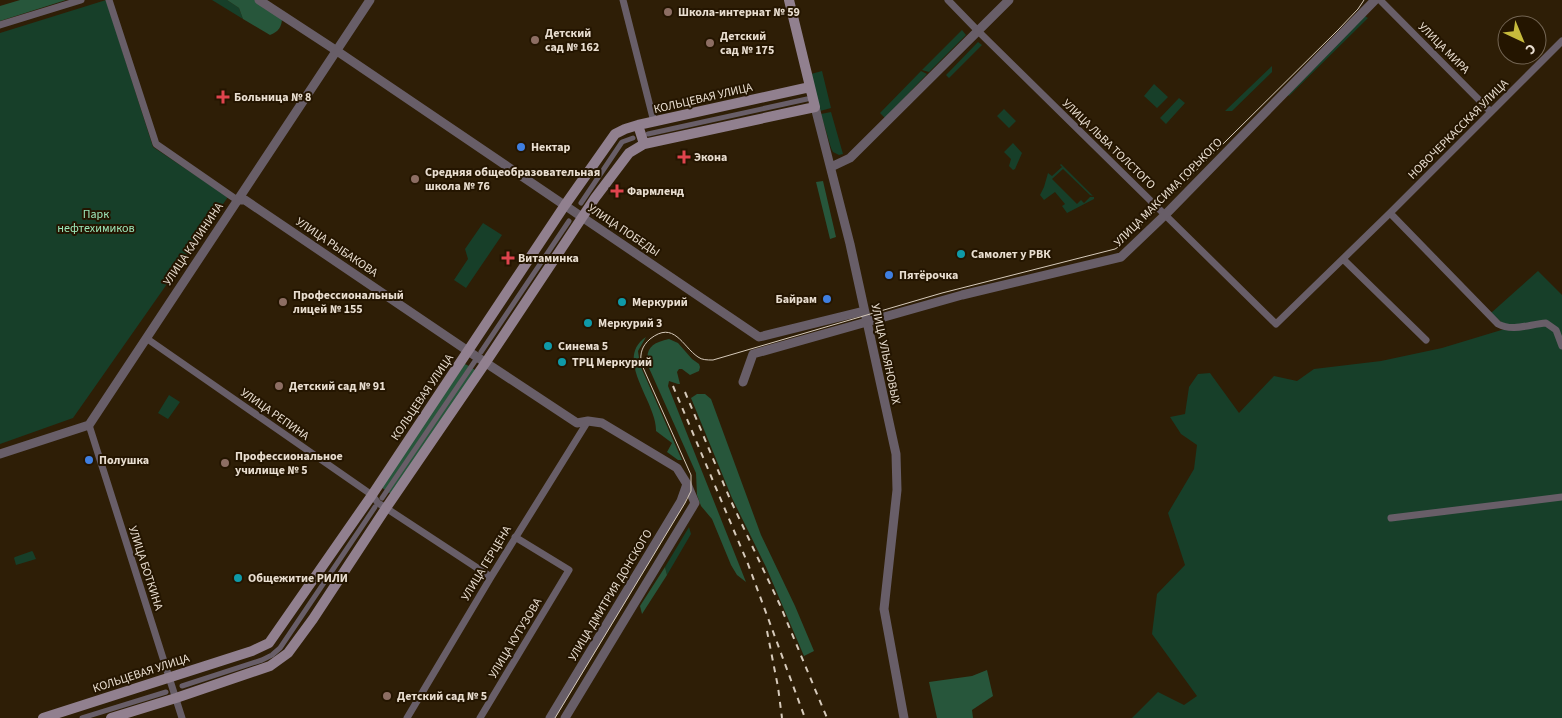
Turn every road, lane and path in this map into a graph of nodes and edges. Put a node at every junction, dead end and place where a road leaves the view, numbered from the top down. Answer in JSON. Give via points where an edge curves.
{"nodes":[{"id":1,"x":80,"y":0,"type":"edge"},
{"id":2,"x":109,"y":0,"type":"edge"},
{"id":3,"x":259,"y":0,"type":"edge"},
{"id":4,"x":370,"y":0,"type":"edge"},
{"id":5,"x":623,"y":0,"type":"edge"},
{"id":6,"x":789,"y":0,"type":"edge"},
{"id":7,"x":948,"y":0,"type":"edge"},
{"id":8,"x":1009,"y":0,"type":"edge"},
{"id":9,"x":1375,"y":0,"type":"edge"},
{"id":10,"x":1380,"y":0,"type":"edge"},
{"id":11,"x":0,"y":25,"type":"edge"},
{"id":12,"x":978,"y":31,"type":"junction"},
{"id":13,"x":1562,"y":41,"type":"edge"},
{"id":14,"x":337,"y":51,"type":"junction"},
{"id":15,"x":810,"y":87,"type":"junction"},
{"id":16,"x":807,"y":99,"type":"dead end"},
{"id":17,"x":815,"y":107,"type":"junction"},
{"id":18,"x":1491,"y":112,"type":"junction"},
{"id":19,"x":654,"y":122,"type":"junction"},
{"id":20,"x":638,"y":125,"type":"junction"},
{"id":21,"x":648,"y":134,"type":"dead end"},
{"id":22,"x":633,"y":138,"type":"dead end"},
{"id":23,"x":644,"y":144,"type":"junction"},
{"id":24,"x":831,"y":167,"type":"junction"},
{"id":25,"x":238,"y":200,"type":"junction"},
{"id":26,"x":581,"y":203,"type":"dead end"},
{"id":27,"x":565,"y":205,"type":"junction"},
{"id":28,"x":1390,"y":213,"type":"junction"},
{"id":29,"x":1165,"y":215,"type":"junction"},
{"id":30,"x":583,"y":217,"type":"junction"},
{"id":31,"x":569,"y":221,"type":"dead end"},
{"id":32,"x":1343,"y":259,"type":"junction"},
{"id":33,"x":864,"y":311,"type":"junction"},
{"id":34,"x":867,"y":322,"type":"junction"},
{"id":35,"x":1276,"y":324,"type":"joint"},
{"id":36,"x":146,"y":338,"type":"junction"},
{"id":37,"x":1426,"y":340,"type":"dead end"},
{"id":38,"x":1562,"y":346,"type":"edge"},
{"id":39,"x":468,"y":351,"type":"junction"},
{"id":40,"x":481,"y":352,"type":"dead end"},
{"id":41,"x":475,"y":361,"type":"dead end"},
{"id":42,"x":486,"y":362,"type":"junction"},
{"id":43,"x":743,"y":382,"type":"dead end"},
{"id":44,"x":588,"y":421,"type":"junction"},
{"id":45,"x":89,"y":425,"type":"junction"},
{"id":46,"x":0,"y":454,"type":"edge"},
{"id":47,"x":687,"y":484,"type":"junction"},
{"id":48,"x":377,"y":496,"type":"junction"},
{"id":49,"x":1562,"y":497,"type":"edge"},
{"id":50,"x":695,"y":503,"type":"joint"},
{"id":51,"x":381,"y":508,"type":"junction"},
{"id":52,"x":1391,"y":518,"type":"dead end"},
{"id":53,"x":515,"y":537,"type":"junction"},
{"id":54,"x":491,"y":577,"type":"junction"},
{"id":55,"x":169,"y":677,"type":"junction"},
{"id":56,"x":182,"y":686,"type":"dead end"},
{"id":57,"x":166,"y":692,"type":"dead end"},
{"id":58,"x":176,"y":698,"type":"junction"},
{"id":59,"x":43,"y":718,"type":"edge"},
{"id":60,"x":82,"y":718,"type":"edge"},
{"id":61,"x":111,"y":718,"type":"edge"},
{"id":62,"x":182,"y":718,"type":"edge"},
{"id":63,"x":407,"y":718,"type":"edge"},
{"id":64,"x":480,"y":718,"type":"edge"},
{"id":65,"x":550,"y":718,"type":"edge"},
{"id":66,"x":565,"y":718,"type":"edge"},
{"id":67,"x":904,"y":718,"type":"edge"}],
"edges":[{"from":1,"to":11,"type":"street"},
{"from":2,"to":25,"type":"street","name":"УЛИЦА РЫБАКОВА","via":[[156,144]]},
{"from":3,"to":14,"type":"street","name":"УЛИЦА ПОБЕДЫ"},
{"from":4,"to":14,"type":"street","name":"УЛИЦА КАЛИНИНА"},
{"from":5,"to":19,"type":"street"},
{"from":6,"to":15,"type":"main road","name":"УЛИЦА УЛЬЯНОВЫХ"},
{"from":7,"to":12,"type":"street","name":"УЛИЦА ЛЬВА ТОЛСТОГО"},
{"from":8,"to":12,"type":"street"},
{"from":9,"to":29,"type":"street","name":"УЛИЦА МАКСИМА ГОРЬКОГО"},
{"from":10,"to":18,"type":"street","name":"УЛИЦА МИРА"},
{"from":12,"to":24,"type":"street","via":[[850,158]]},
{"from":12,"to":29,"type":"street","name":"УЛИЦА ЛЬВА ТОЛСТОГО"},
{"from":13,"to":18,"type":"street","name":"НОВОЧЕРКАССКАЯ УЛИЦА"},
{"from":14,"to":25,"type":"street","name":"УЛИЦА КАЛИНИНА"},
{"from":14,"to":27,"type":"street","name":"УЛИЦА ПОБЕДЫ"},
{"from":15,"to":17,"type":"main road","name":"УЛИЦА УЛЬЯНОВЫХ"},
{"from":15,"to":19,"type":"main road","name":"КОЛЬЦЕВАЯ УЛИЦА"},
{"from":16,"to":21,"type":"street"},
{"from":17,"to":23,"type":"main road"},
{"from":17,"to":24,"type":"street","name":"УЛИЦА УЛЬЯНОВЫХ"},
{"from":18,"to":28,"type":"street","name":"НОВОЧЕРКАССКАЯ УЛИЦА"},
{"from":19,"to":20,"type":"main road","name":"КОЛЬЦЕВАЯ УЛИЦА"},
{"from":20,"to":23,"type":"main road"},
{"from":20,"to":27,"type":"main road","name":"КОЛЬЦЕВАЯ УЛИЦА","via":[[615,134]]},
{"from":22,"to":26,"type":"street","via":[[622,142]]},
{"from":23,"to":30,"type":"main road","via":[[620,163]]},
{"from":24,"to":33,"type":"street","name":"УЛИЦА УЛЬЯНОВЫХ"},
{"from":25,"to":36,"type":"street","name":"УЛИЦА КАЛИНИНА"},
{"from":25,"to":39,"type":"street","name":"УЛИЦА РЫБАКОВА","via":[[245,200]]},
{"from":27,"to":30,"type":"street","name":"УЛИЦА ПОБЕДЫ"},
{"from":27,"to":39,"type":"main road","name":"КОЛЬЦЕВАЯ УЛИЦА"},
{"from":28,"to":32,"type":"street","name":"НОВОЧЕРКАССКАЯ УЛИЦА"},
{"from":28,"to":38,"type":"street","via":[[1498,324],[1511,328],[1546,323],[1556,330]]},
{"from":29,"to":34,"type":"street","name":"УЛИЦА МАКСИМА ГОРЬКОГО","via":[[1121,257],[962,295]]},
{"from":29,"to":35,"type":"street","name":"УЛИЦА ЛЬВА ТОЛСТОГО"},
{"from":30,"to":33,"type":"street","name":"УЛИЦА ПОБЕДЫ","via":[[759,337]]},
{"from":30,"to":42,"type":"main road"},
{"from":31,"to":40,"type":"street"},
{"from":32,"to":35,"type":"street","name":"НОВОЧЕРКАССКАЯ УЛИЦА"},
{"from":32,"to":37,"type":"street"},
{"from":33,"to":34,"type":"street","name":"УЛИЦА УЛЬЯНОВЫХ"},
{"from":34,"to":43,"type":"street","name":"УЛИЦА МАКСИМА ГОРЬКОГО","via":[[753,354]]},
{"from":34,"to":67,"type":"street","name":"УЛИЦА УЛЬЯНОВЫХ","via":[[896,454],[897,490],[884,609]]},
{"from":36,"to":45,"type":"street","name":"УЛИЦА КАЛИНИНА"},
{"from":36,"to":48,"type":"street","name":"УЛИЦА РЕПИНА"},
{"from":39,"to":42,"type":"street","name":"УЛИЦА РЫБАКОВА"},
{"from":39,"to":48,"type":"main road","name":"КОЛЬЦЕВАЯ УЛИЦА"},
{"from":41,"to":48,"type":"street"},
{"from":42,"to":44,"type":"street","name":"УЛИЦА РЫБАКОВА","via":[[577,423]]},
{"from":42,"to":51,"type":"main road"},
{"from":44,"to":47,"type":"street","name":"УЛИЦА РЫБАКОВА","via":[[602,423],[677,468]]},
{"from":44,"to":53,"type":"street","name":"УЛИЦА ГЕРЦЕНА"},
{"from":45,"to":46,"type":"street"},
{"from":45,"to":55,"type":"street","name":"УЛИЦА БОТКИНА"},
{"from":47,"to":50,"type":"street","name":"УЛИЦА РЫБАКОВА"},
{"from":47,"to":65,"type":"street","name":"УЛИЦА ДМИТРИЯ ДОНСКОГО","via":[[681,501]]},
{"from":48,"to":51,"type":"street","name":"УЛИЦА РЕПИНА"},
{"from":48,"to":55,"type":"main road","name":"КОЛЬЦЕВАЯ УЛИЦА","via":[[269,643]]},
{"from":49,"to":52,"type":"street"},
{"from":50,"to":66,"type":"street","name":"УЛИЦА ДМИТРИЯ ДОНСКОГО"},
{"from":51,"to":54,"type":"street","name":"УЛИЦА РЕПИНА"},
{"from":51,"to":56,"type":"street","via":[[280,648],[262,660]]},
{"from":51,"to":58,"type":"main road","via":[[313,619],[288,652],[270,666]]},
{"from":53,"to":54,"type":"street","name":"УЛИЦА ГЕРЦЕНА"},
{"from":53,"to":64,"type":"street","name":"УЛИЦА КУТУЗОВА","via":[[569,570]]},
{"from":54,"to":63,"type":"street","name":"УЛИЦА ГЕРЦЕНА"},
{"from":55,"to":58,"type":"street","name":"УЛИЦА БОТКИНА"},
{"from":55,"to":59,"type":"main road","name":"КОЛЬЦЕВАЯ УЛИЦА"},
{"from":57,"to":60,"type":"street"},
{"from":58,"to":61,"type":"main road"},
{"from":58,"to":62,"type":"street","name":"УЛИЦА БОТКИНА"}]}
